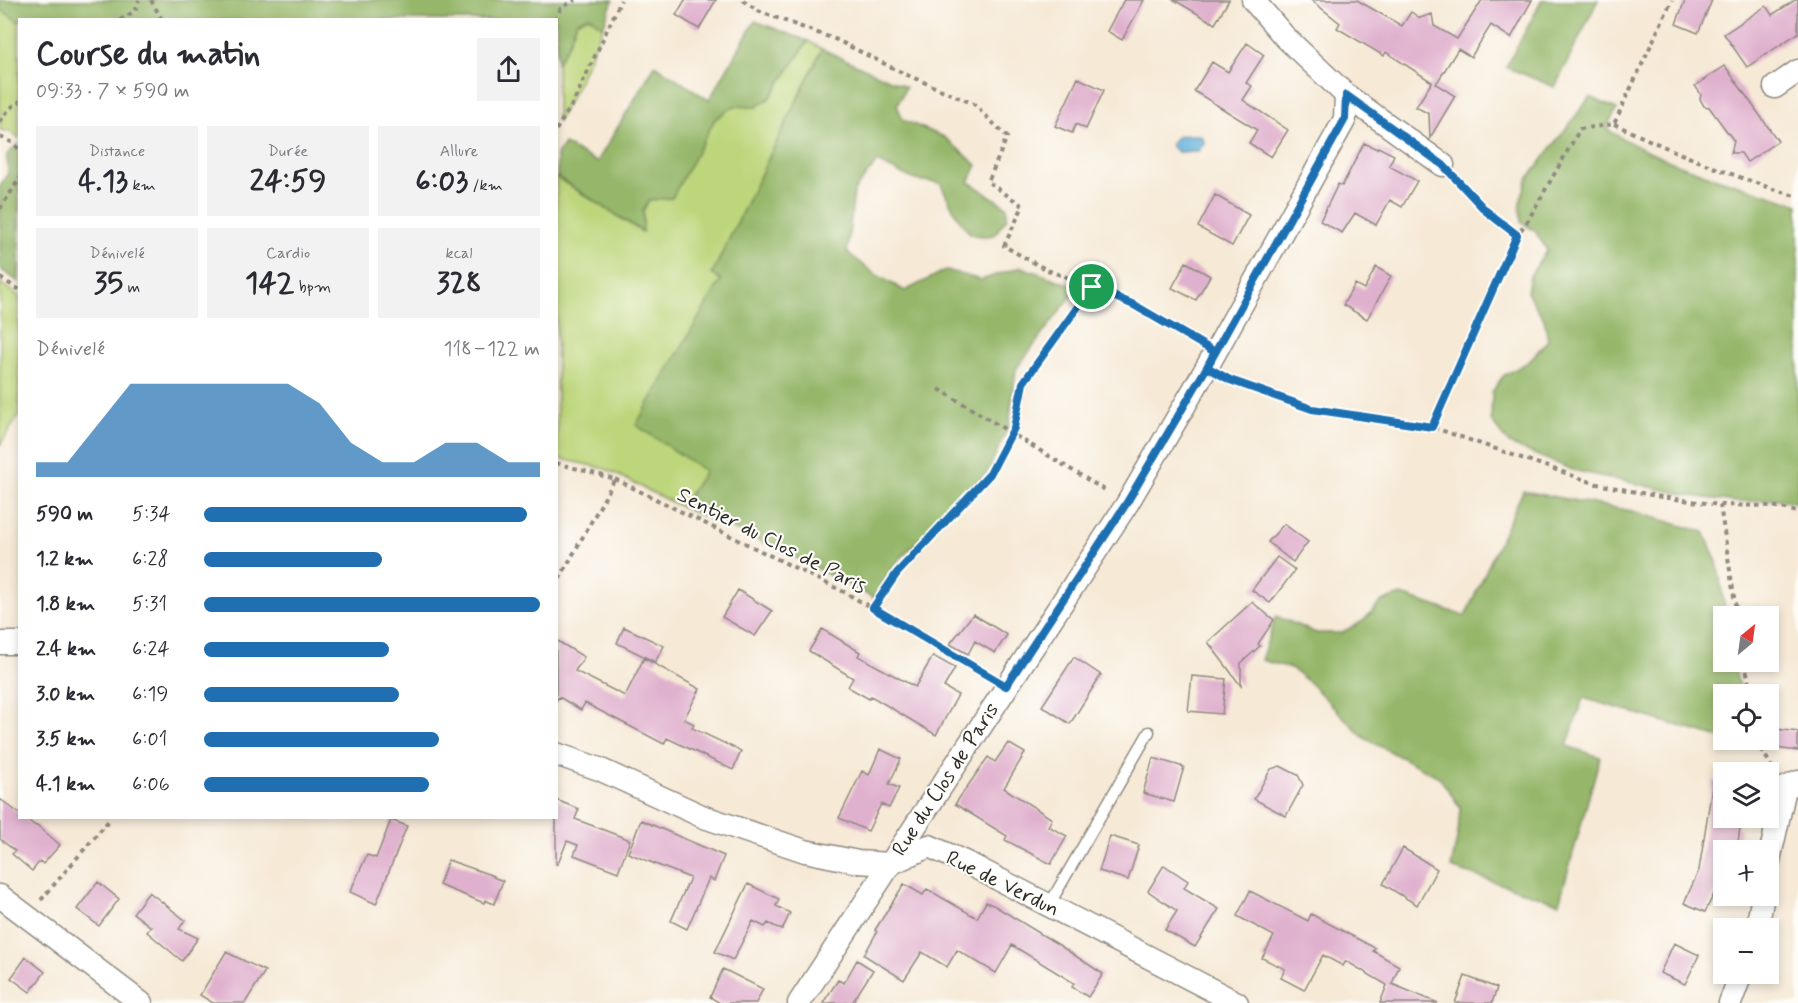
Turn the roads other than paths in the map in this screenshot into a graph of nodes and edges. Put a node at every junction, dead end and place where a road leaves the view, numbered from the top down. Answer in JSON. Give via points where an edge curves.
{"nodes":[{"id":1,"x":1253,"y":0,"type":"edge"},
{"id":2,"x":1798,"y":71,"type":"edge"},
{"id":3,"x":1774,"y":87,"type":"dead end"},
{"id":4,"x":1346,"y":95,"type":"junction"},
{"id":5,"x":1443,"y":165,"type":"road end"},
{"id":6,"x":0,"y":643,"type":"edge"},
{"id":7,"x":18,"y":643,"type":"edge"},
{"id":8,"x":1149,"y":732,"type":"dead end"},
{"id":9,"x":558,"y":755,"type":"edge"},
{"id":10,"x":1791,"y":785,"type":"edge"},
{"id":11,"x":1775,"y":840,"type":"edge"},
{"id":12,"x":890,"y":864,"type":"junction"},
{"id":13,"x":0,"y":896,"type":"edge"},
{"id":14,"x":1049,"y":905,"type":"junction"},
{"id":15,"x":1737,"y":984,"type":"edge"},
{"id":16,"x":141,"y":1003,"type":"edge"},
{"id":17,"x":799,"y":1003,"type":"edge"},
{"id":18,"x":1237,"y":1003,"type":"edge"},
{"id":19,"x":1730,"y":1003,"type":"edge"}],
"edges":[{"from":1,"to":4,"type":"street","via":[[1284,36]]},
{"from":2,"to":3,"type":"street"},
{"from":4,"to":5,"type":"street"},
{"from":4,"to":12,"type":"street","name":"Rue du Clos de Paris","via":[[1345,119],[1126,504]]},
{"from":6,"to":7,"type":"street"},
{"from":8,"to":14,"type":"lane"},
{"from":9,"to":12,"type":"street","name":"Rue de Verdun","via":[[704,817],[805,851]]},
{"from":10,"to":11,"type":"street"},
{"from":12,"to":14,"type":"street","name":"Rue de Verdun","via":[[929,846]]},
{"from":12,"to":17,"type":"street","name":"Rue du Clos de Paris"},
{"from":13,"to":16,"type":"street"},
{"from":14,"to":18,"type":"street","name":"Rue de Verdun"},
{"from":15,"to":19,"type":"street"}]}
